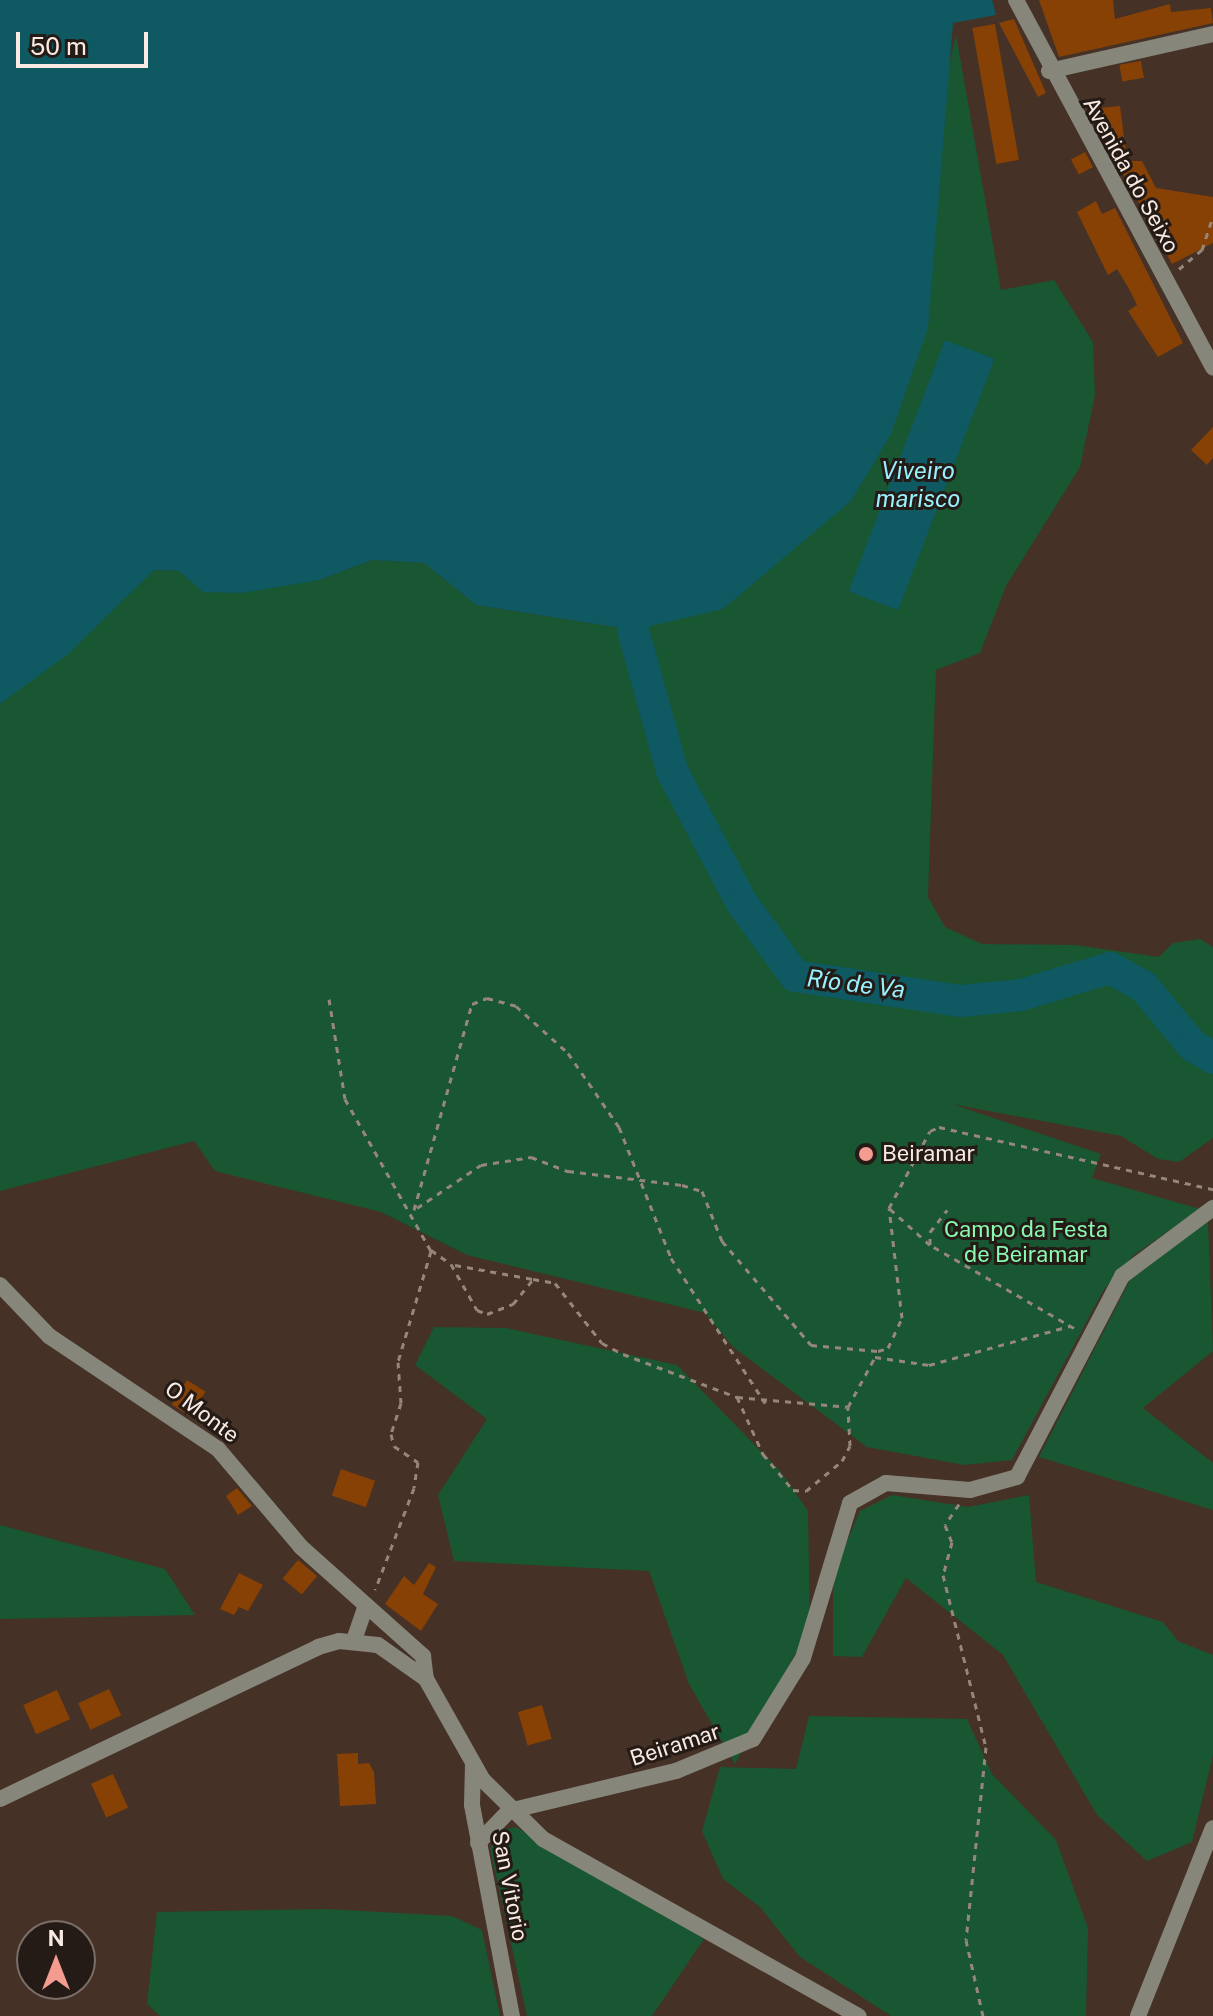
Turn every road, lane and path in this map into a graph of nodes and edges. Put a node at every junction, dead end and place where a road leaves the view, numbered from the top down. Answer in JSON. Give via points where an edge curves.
{"nodes":[{"id":1,"x":1016,"y":0,"type":"edge"},
{"id":2,"x":1213,"y":34,"type":"edge"},
{"id":3,"x":1049,"y":71,"type":"junction"},
{"id":4,"x":1213,"y":217,"type":"edge"},
{"id":5,"x":1165,"y":281,"type":"junction"},
{"id":6,"x":1213,"y":368,"type":"edge"},
{"id":7,"x":329,"y":999,"type":"dead end"},
{"id":8,"x":637,"y":1176,"type":"junction"},
{"id":9,"x":1213,"y":1189,"type":"edge"},
{"id":10,"x":889,"y":1208,"type":"junction"},
{"id":11,"x":1213,"y":1208,"type":"edge"},
{"id":12,"x":414,"y":1210,"type":"junction"},
{"id":13,"x":947,"y":1210,"type":"dead end"},
{"id":14,"x":930,"y":1245,"type":"junction"},
{"id":15,"x":431,"y":1250,"type":"dead end"},
{"id":16,"x":451,"y":1264,"type":"junction"},
{"id":17,"x":533,"y":1279,"type":"junction"},
{"id":18,"x":0,"y":1285,"type":"edge"},
{"id":19,"x":1070,"y":1326,"type":"junction"},
{"id":20,"x":1085,"y":1329,"type":"junction"},
{"id":21,"x":737,"y":1397,"type":"junction"},
{"id":22,"x":765,"y":1403,"type":"junction"},
{"id":23,"x":848,"y":1407,"type":"junction"},
{"id":24,"x":970,"y":1490,"type":"junction"},
{"id":25,"x":365,"y":1608,"type":"junction"},
{"id":26,"x":354,"y":1640,"type":"junction"},
{"id":27,"x":426,"y":1679,"type":"junction"},
{"id":28,"x":473,"y":1764,"type":"junction"},
{"id":29,"x":0,"y":1799,"type":"edge"},
{"id":30,"x":509,"y":1811,"type":"junction"},
{"id":31,"x":1213,"y":1828,"type":"edge"},
{"id":32,"x":478,"y":1843,"type":"junction"},
{"id":33,"x":512,"y":2016,"type":"edge"},
{"id":34,"x":859,"y":2016,"type":"edge"},
{"id":35,"x":983,"y":2016,"type":"edge"},
{"id":36,"x":1138,"y":2016,"type":"edge"}],
"edges":[{"from":1,"to":3,"type":"street","name":"Avenida do Seixo"},
{"from":2,"to":3,"type":"street"},
{"from":3,"to":5,"type":"street","name":"Avenida do Seixo"},
{"from":4,"to":5,"type":"path","via":[[1202,250]]},
{"from":5,"to":6,"type":"street","name":"Avenida do Seixo"},
{"from":7,"to":12,"type":"path","via":[[345,1099],[377,1165]]},
{"from":8,"to":10,"type":"path","via":[[702,1191],[722,1241],[811,1345],[888,1348],[902,1318]]},
{"from":8,"to":12,"type":"path","via":[[568,1171],[531,1157],[481,1165]]},
{"from":8,"to":12,"type":"path","via":[[619,1127],[568,1053],[516,1006],[487,998],[472,1004]]},
{"from":8,"to":22,"type":"path","via":[[671,1258]]},
{"from":9,"to":10,"type":"path","via":[[939,1127],[930,1131]]},
{"from":10,"to":14,"type":"path"},
{"from":11,"to":20,"type":"street","name":"Beiramar","via":[[1122,1276]]},
{"from":12,"to":25,"type":"path","via":[[431,1251],[398,1362],[401,1403],[391,1434],[394,1446],[418,1462],[400,1528]]},
{"from":13,"to":14,"type":"path","via":[[930,1232]]},
{"from":14,"to":19,"type":"path"},
{"from":15,"to":16,"type":"path"},
{"from":16,"to":17,"type":"path"},
{"from":16,"to":17,"type":"path","via":[[477,1310],[487,1314],[513,1304]]},
{"from":17,"to":21,"type":"path","via":[[555,1283],[602,1343]]},
{"from":18,"to":25,"type":"street","name":"O Monte","via":[[49,1336],[218,1449]]},
{"from":19,"to":20,"type":"path"},
{"from":19,"to":20,"type":"path"},
{"from":19,"to":23,"type":"path","via":[[929,1365],[875,1357]]},
{"from":20,"to":24,"type":"street","name":"Beiramar","via":[[1017,1477]]},
{"from":21,"to":22,"type":"path"},
{"from":21,"to":23,"type":"path","via":[[763,1454],[793,1490],[806,1491],[842,1461],[850,1446]]},
{"from":22,"to":23,"type":"path"},
{"from":24,"to":30,"type":"street","name":"Beiramar","via":[[886,1483],[850,1503],[803,1658],[753,1739],[676,1771]]},
{"from":24,"to":35,"type":"path","via":[[945,1525],[952,1542],[943,1575],[986,1747],[966,1940]]},
{"from":25,"to":26,"type":"street"},
{"from":25,"to":27,"type":"street","name":"O Monte","via":[[423,1656]]},
{"from":26,"to":27,"type":"street","via":[[388,1649]]},
{"from":26,"to":29,"type":"street","via":[[318,1647]]},
{"from":27,"to":28,"type":"street","name":"O Monte"},
{"from":28,"to":30,"type":"street","name":"O Monte"},
{"from":28,"to":32,"type":"street","name":"San Vitorio"},
{"from":30,"to":32,"type":"street"},
{"from":30,"to":34,"type":"street","name":"O Monte","via":[[543,1839]]},
{"from":31,"to":36,"type":"street"},
{"from":32,"to":33,"type":"street","name":"San Vitorio"}]}
